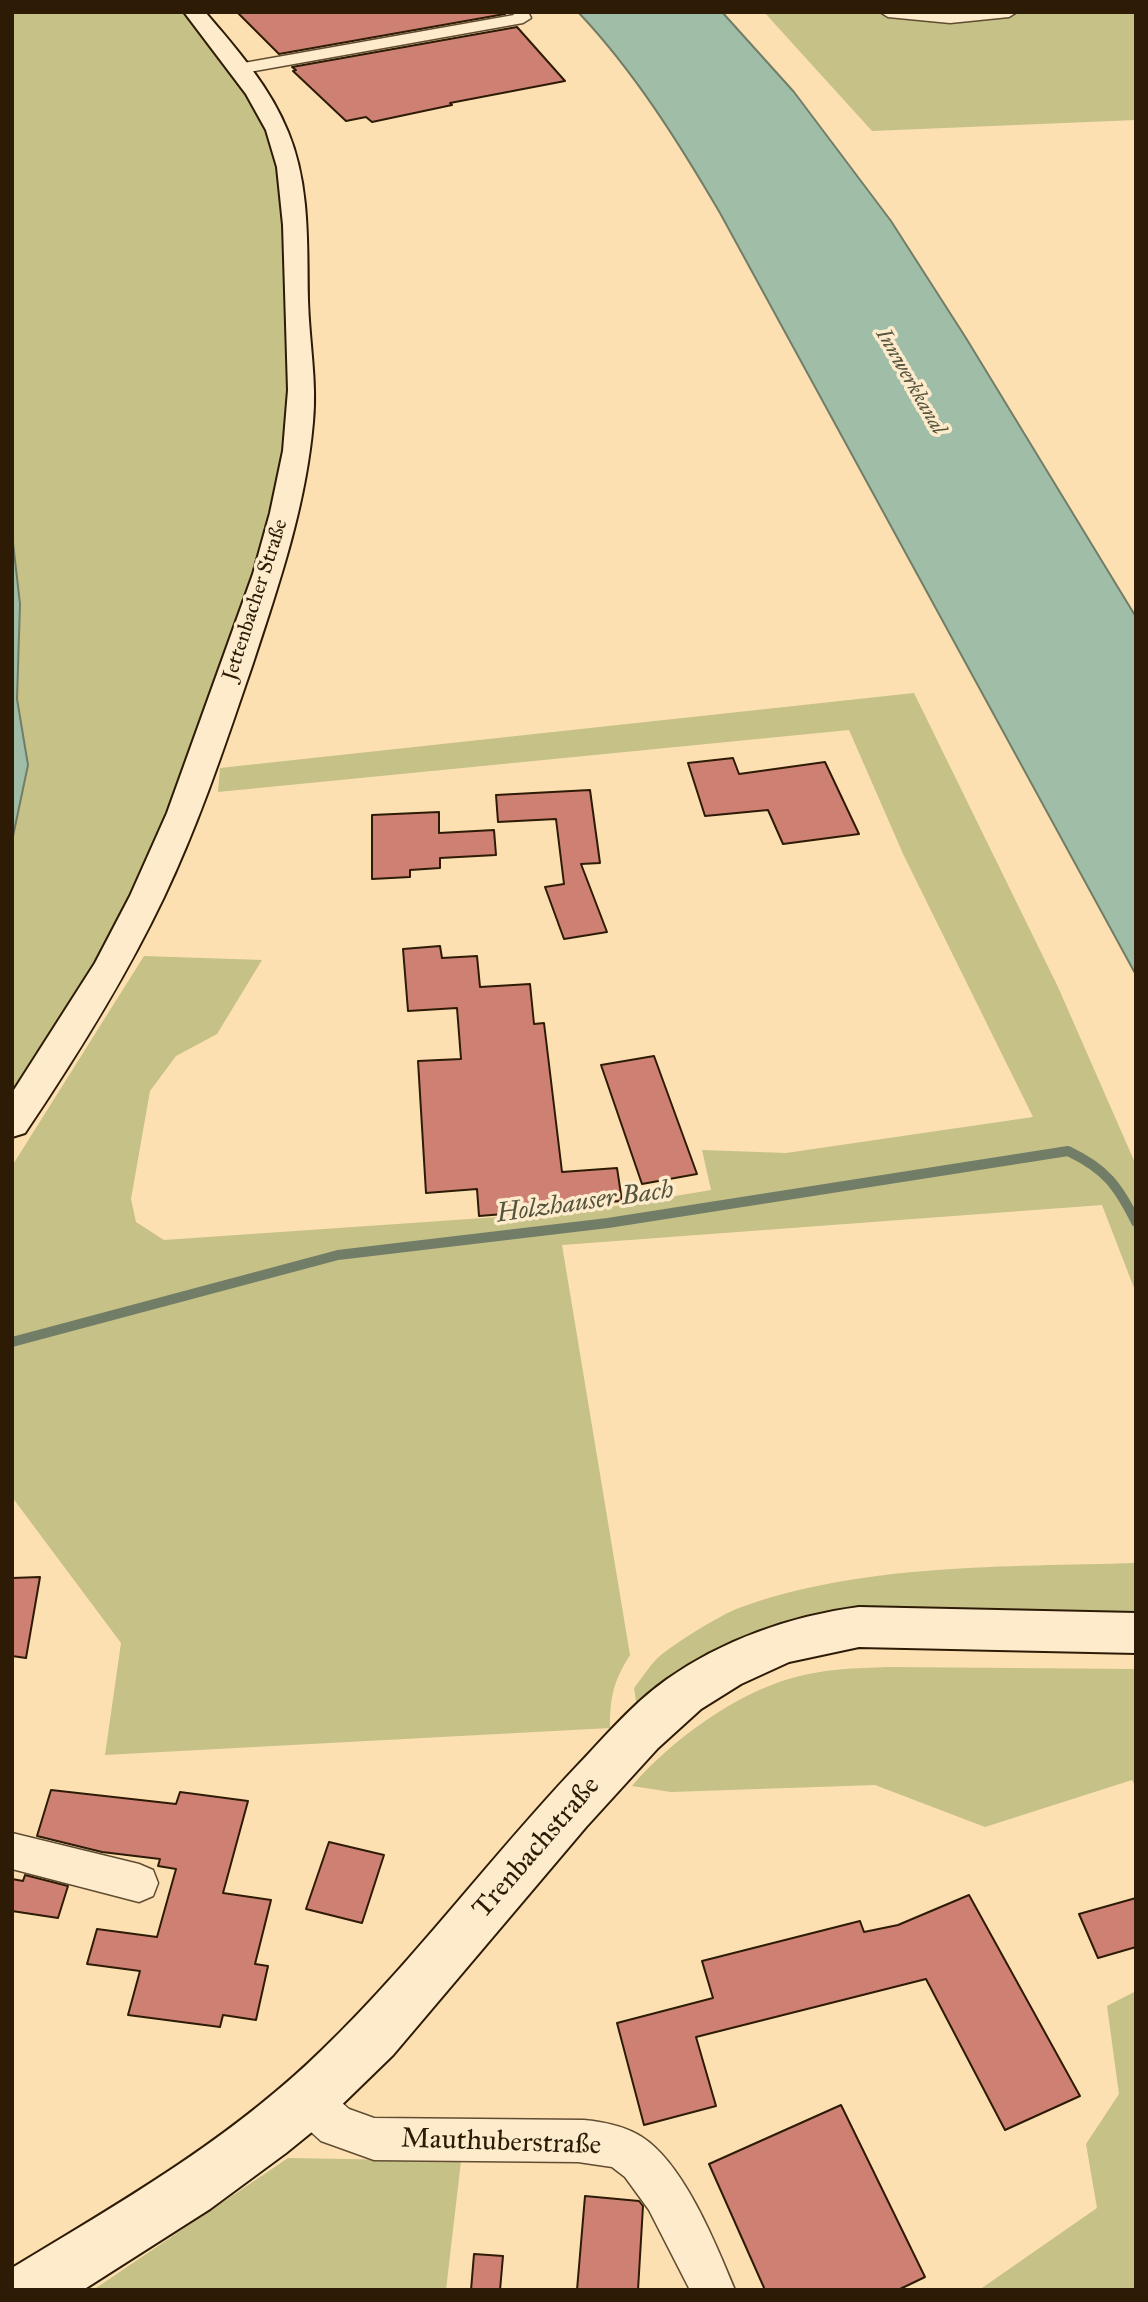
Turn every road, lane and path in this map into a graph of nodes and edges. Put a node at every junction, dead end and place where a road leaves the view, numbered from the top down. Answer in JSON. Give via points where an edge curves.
{"nodes":[{"id":1,"x":194,"y":12,"type":"edge"},
{"id":2,"x":520,"y":12,"type":"edge"},
{"id":3,"x":888,"y":12,"type":"edge"},
{"id":4,"x":1009,"y":12,"type":"edge"},
{"id":5,"x":238,"y":69,"type":"junction"},
{"id":6,"x":12,"y":1123,"type":"edge"},
{"id":7,"x":1136,"y":1633,"type":"edge"},
{"id":8,"x":12,"y":1851,"type":"edge"},
{"id":9,"x":139,"y":1884,"type":"dead end"},
{"id":10,"x":307,"y":2100,"type":"junction"},
{"id":11,"x":29,"y":2290,"type":"edge"},
{"id":12,"x":713,"y":2290,"type":"edge"}],
"edges":[{"from":1,"to":5,"type":"street","name":"Jettenbacher Straße"},
{"from":2,"to":5,"type":"street","via":[[523,18]]},
{"from":3,"to":4,"type":"street","via":[[950,18]]},
{"from":5,"to":6,"type":"street","name":"Jettenbacher Straße","via":[[274,126],[291,188],[300,419],[280,538],[195,784],[162,865],[100,986]]},
{"from":7,"to":10,"type":"street","name":"Trenbachstraße","via":[[859,1627],[790,1641],[724,1669],[681,1696],[586,1790],[391,2016]]},
{"from":8,"to":9,"type":"street"},
{"from":10,"to":11,"type":"street","name":"Trenbachstraße","via":[[245,2153]]},
{"from":10,"to":12,"type":"street","name":"Mauthuberstraße","via":[[336,2126],[374,2139],[578,2141],[624,2150],[642,2162],[662,2189]]}]}
